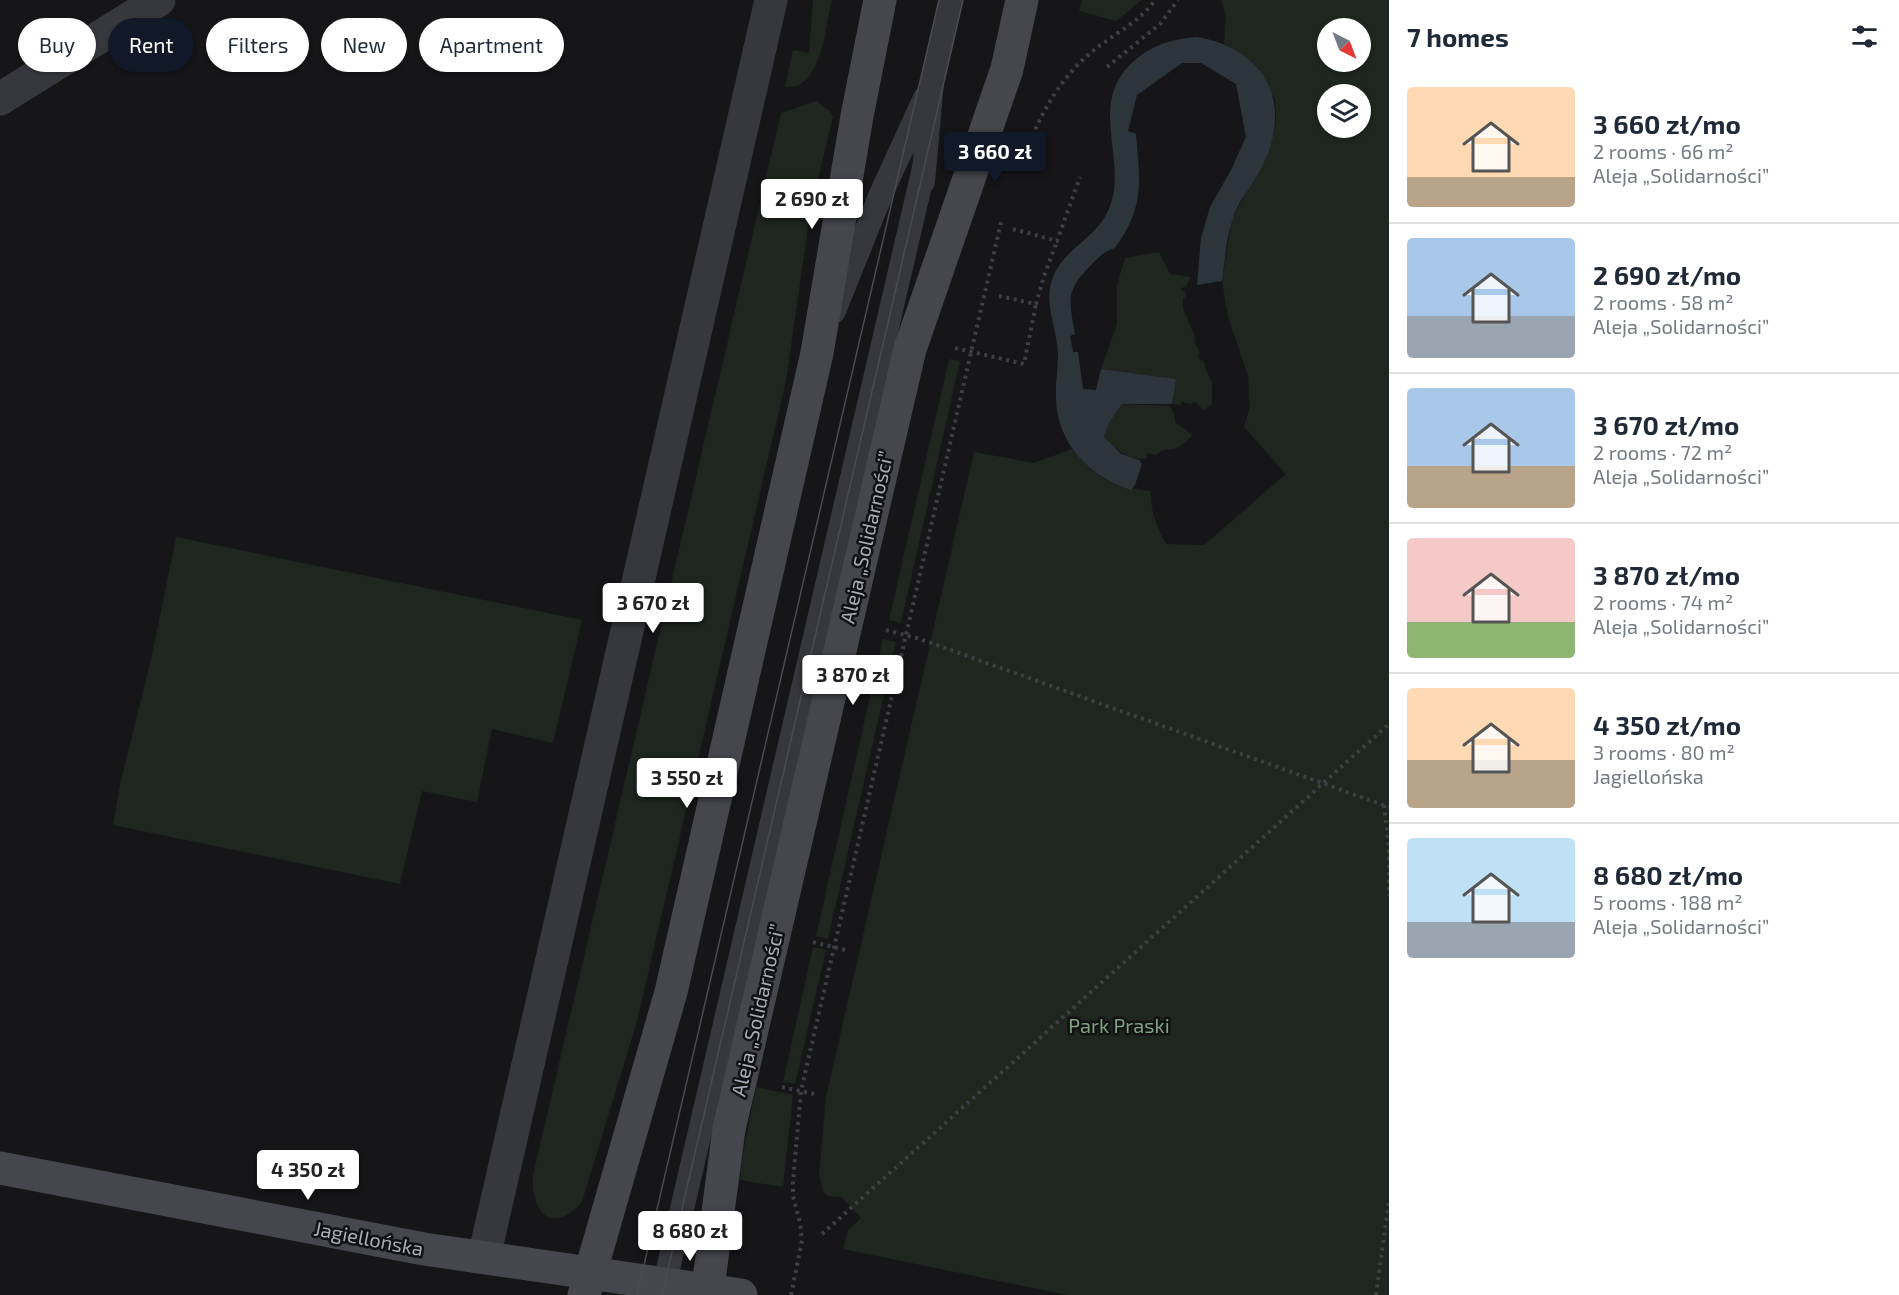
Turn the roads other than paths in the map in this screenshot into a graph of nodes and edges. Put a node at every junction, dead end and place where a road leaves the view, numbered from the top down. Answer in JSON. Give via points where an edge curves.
{"nodes":[{"id":1,"x":159,"y":0,"type":"edge"},
{"id":2,"x":771,"y":0,"type":"edge"},
{"id":3,"x":880,"y":0,"type":"edge"},
{"id":4,"x":951,"y":0,"type":"edge"},
{"id":5,"x":1022,"y":0,"type":"edge"},
{"id":6,"x":932,"y":82,"type":"junction"},
{"id":7,"x":0,"y":99,"type":"edge"},
{"id":8,"x":924,"y":168,"type":"junction"},
{"id":9,"x":910,"y":349,"type":"junction"},
{"id":10,"x":817,"y":353,"type":"junction"},
{"id":11,"x":0,"y":1168,"type":"edge"},
{"id":12,"x":484,"y":1257,"type":"junction"},
{"id":13,"x":587,"y":1284,"type":"edge"},
{"id":14,"x":663,"y":1289,"type":"edge"},
{"id":15,"x":707,"y":1293,"type":"edge"},
{"id":16,"x":741,"y":1295,"type":"edge"}],
"edges":[{"from":1,"to":7,"type":"street"},
{"from":2,"to":12,"type":"street"},
{"from":3,"to":10,"type":"main road"},
{"from":4,"to":6,"type":"lane"},
{"from":5,"to":9,"type":"main road","name":"Aleja „Solidarności”","via":[[1006,69]]},
{"from":6,"to":8,"type":"lane"},
{"from":6,"to":10,"type":"lane","via":[[881,194]]},
{"from":8,"to":9,"type":"lane"},
{"from":8,"to":14,"type":"lane"},
{"from":9,"to":15,"type":"main road","name":"Aleja „Solidarności”","via":[[729,1129]]},
{"from":10,"to":13,"type":"main road","via":[[671,992]]},
{"from":11,"to":12,"type":"main road","name":"Jagiellońska"},
{"from":12,"to":13,"type":"main road","name":"Jagiellońska"},
{"from":13,"to":14,"type":"main road","name":"Jagiellońska"},
{"from":14,"to":15,"type":"main road","name":"Jagiellońska"},
{"from":15,"to":16,"type":"main road","name":"Jagiellońska"}]}
